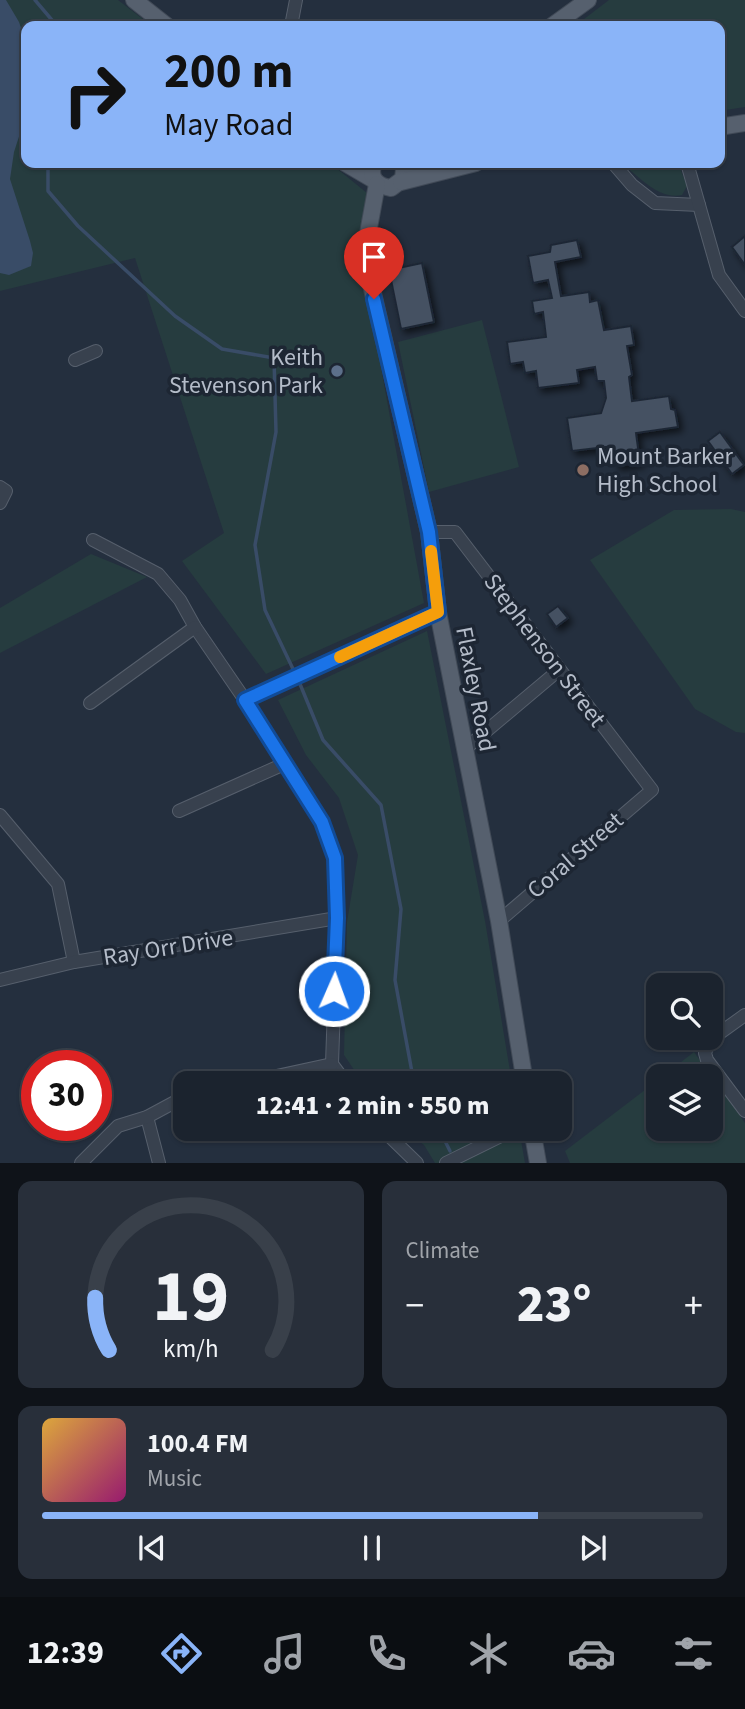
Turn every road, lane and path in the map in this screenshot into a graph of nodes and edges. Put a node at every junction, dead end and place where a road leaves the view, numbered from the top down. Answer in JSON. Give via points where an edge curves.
{"nodes":[{"id":1,"x":134,"y":0,"type":"edge"},
{"id":2,"x":296,"y":0,"type":"edge"},
{"id":3,"x":588,"y":0,"type":"edge"},
{"id":4,"x":161,"y":21,"type":"edge"},
{"id":5,"x":291,"y":21,"type":"edge"},
{"id":6,"x":559,"y":21,"type":"edge"},
{"id":7,"x":745,"y":123,"type":"edge"},
{"id":8,"x":725,"y":126,"type":"edge"},
{"id":9,"x":355,"y":168,"type":"edge"},
{"id":10,"x":373,"y":168,"type":"edge"},
{"id":11,"x":403,"y":168,"type":"edge"},
{"id":12,"x":452,"y":168,"type":"edge"},
{"id":13,"x":617,"y":168,"type":"edge"},
{"id":14,"x":688,"y":168,"type":"edge"},
{"id":15,"x":386,"y":183,"type":"junction"},
{"id":16,"x":699,"y":205,"type":"junction"},
{"id":17,"x":745,"y":311,"type":"edge"},
{"id":18,"x":96,"y":351,"type":"dead end"},
{"id":19,"x":75,"y":360,"type":"dead end"},
{"id":20,"x":429,"y":532,"type":"junction"},
{"id":21,"x":93,"y":540,"type":"dead end"},
{"id":22,"x":438,"y":612,"type":"junction"},
{"id":23,"x":195,"y":627,"type":"junction"},
{"id":24,"x":559,"y":670,"type":"junction"},
{"id":25,"x":245,"y":700,"type":"junction"},
{"id":26,"x":90,"y":703,"type":"dead end"},
{"id":27,"x":465,"y":749,"type":"junction"},
{"id":28,"x":284,"y":764,"type":"junction"},
{"id":29,"x":652,"y":790,"type":"joint"},
{"id":30,"x":179,"y":811,"type":"dead end"},
{"id":31,"x":0,"y":815,"type":"edge"},
{"id":32,"x":337,"y":918,"type":"junction"},
{"id":33,"x":499,"y":921,"type":"junction"},
{"id":34,"x":74,"y":962,"type":"junction"},
{"id":35,"x":0,"y":980,"type":"edge"},
{"id":36,"x":745,"y":1015,"type":"edge"},
{"id":37,"x":332,"y":1064,"type":"junction"},
{"id":38,"x":300,"y":1071,"type":"edge"},
{"id":39,"x":337,"y":1071,"type":"edge"},
{"id":40,"x":523,"y":1071,"type":"edge"},
{"id":41,"x":173,"y":1103,"type":"edge"},
{"id":42,"x":745,"y":1111,"type":"edge"},
{"id":43,"x":147,"y":1117,"type":"junction"},
{"id":44,"x":394,"y":1141,"type":"edge"},
{"id":45,"x":491,"y":1141,"type":"edge"},
{"id":46,"x":534,"y":1141,"type":"edge"},
{"id":47,"x":81,"y":1163,"type":"edge"},
{"id":48,"x":159,"y":1163,"type":"edge"},
{"id":49,"x":417,"y":1163,"type":"edge"},
{"id":50,"x":446,"y":1163,"type":"edge"},
{"id":51,"x":538,"y":1163,"type":"edge"}],
"edges":[{"from":1,"to":4,"type":"main road"},
{"from":2,"to":5,"type":"street"},
{"from":3,"to":6,"type":"main road"},
{"from":7,"to":8,"type":"main road"},
{"from":9,"to":15,"type":"main road"},
{"from":10,"to":15,"type":"main road","via":[[372,175]]},
{"from":11,"to":15,"type":"main road","via":[[404,173]]},
{"from":12,"to":15,"type":"main road"},
{"from":13,"to":16,"type":"street","via":[[655,204]]},
{"from":14,"to":16,"type":"street"},
{"from":15,"to":20,"type":"main road","name":"Flaxley Road","via":[[370,223],[364,255]]},
{"from":16,"to":17,"type":"street","via":[[719,275]]},
{"from":18,"to":19,"type":"street"},
{"from":20,"to":22,"type":"main road","name":"Flaxley Road"},
{"from":20,"to":24,"type":"street","name":"Stephenson Street","via":[[455,532]]},
{"from":21,"to":23,"type":"street","via":[[158,574]]},
{"from":22,"to":25,"type":"street"},
{"from":22,"to":27,"type":"main road","name":"Flaxley Road"},
{"from":23,"to":25,"type":"street"},
{"from":23,"to":26,"type":"street"},
{"from":24,"to":27,"type":"street"},
{"from":24,"to":29,"type":"street","name":"Stephenson Street"},
{"from":25,"to":28,"type":"street"},
{"from":27,"to":33,"type":"main road","name":"Flaxley Road"},
{"from":28,"to":30,"type":"street"},
{"from":28,"to":32,"type":"street","via":[[322,822],[335,858]]},
{"from":29,"to":33,"type":"street","name":"Coral Street"},
{"from":31,"to":34,"type":"street","via":[[58,884]]},
{"from":32,"to":34,"type":"street","name":"Ray Orr Drive"},
{"from":32,"to":37,"type":"street"},
{"from":33,"to":40,"type":"main road","name":"Flaxley Road"},
{"from":34,"to":35,"type":"street","name":"Ray Orr Drive"},
{"from":36,"to":42,"type":"street","via":[[710,1040],[706,1048],[707,1060]]},
{"from":37,"to":38,"type":"street"},
{"from":37,"to":39,"type":"street"},
{"from":41,"to":43,"type":"street"},
{"from":43,"to":47,"type":"street","via":[[117,1126]]},
{"from":43,"to":48,"type":"street"},
{"from":44,"to":49,"type":"street"},
{"from":45,"to":50,"type":"street"},
{"from":46,"to":51,"type":"main road"}]}
